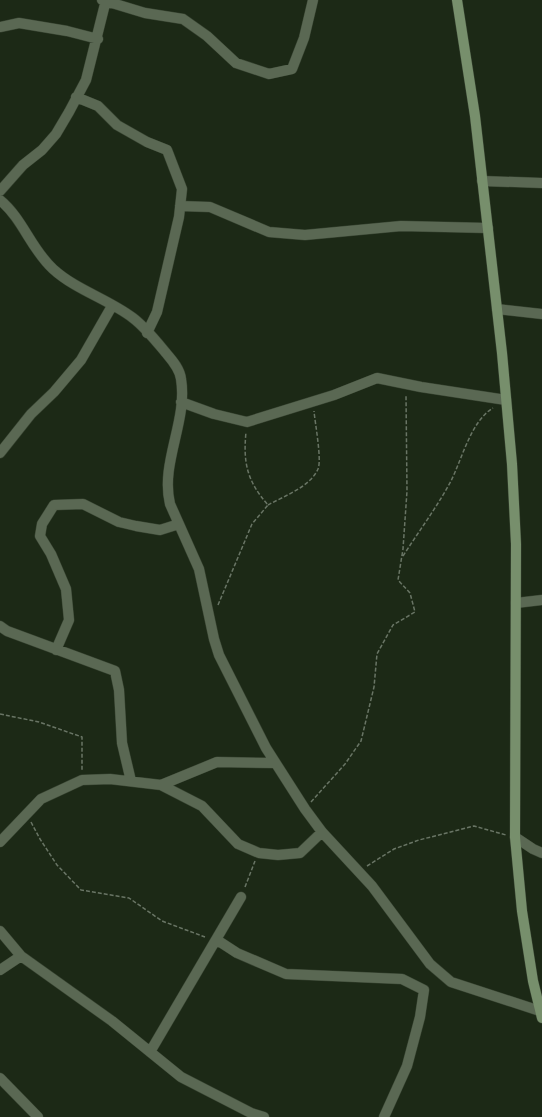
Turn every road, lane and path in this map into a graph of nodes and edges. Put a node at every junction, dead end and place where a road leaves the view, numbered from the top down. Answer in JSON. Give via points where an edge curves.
{"nodes":[{"id":1,"x":105,"y":0,"type":"edge"},
{"id":2,"x":313,"y":0,"type":"edge"},
{"id":3,"x":457,"y":0,"type":"edge"},
{"id":4,"x":0,"y":27,"type":"edge"},
{"id":5,"x":98,"y":39,"type":"junction"},
{"id":6,"x":76,"y":97,"type":"junction"},
{"id":7,"x":482,"y":181,"type":"junction"},
{"id":8,"x":542,"y":183,"type":"edge"},
{"id":9,"x":0,"y":191,"type":"edge"},
{"id":10,"x":0,"y":200,"type":"edge"},
{"id":11,"x":180,"y":206,"type":"junction"},
{"id":12,"x":488,"y":228,"type":"junction"},
{"id":13,"x":112,"y":306,"type":"junction"},
{"id":14,"x":497,"y":309,"type":"junction"},
{"id":15,"x":542,"y":314,"type":"edge"},
{"id":16,"x":148,"y":333,"type":"junction"},
{"id":17,"x":407,"y":384,"type":"junction"},
{"id":18,"x":506,"y":400,"type":"junction"},
{"id":19,"x":181,"y":402,"type":"junction"},
{"id":20,"x":313,"y":402,"type":"junction"},
{"id":21,"x":247,"y":422,"type":"junction"},
{"id":22,"x":0,"y":454,"type":"edge"},
{"id":23,"x":268,"y":505,"type":"junction"},
{"id":24,"x":179,"y":524,"type":"junction"},
{"id":25,"x":402,"y":557,"type":"junction"},
{"id":26,"x":542,"y":600,"type":"edge"},
{"id":27,"x":516,"y":603,"type":"junction"},
{"id":28,"x":210,"y":624,"type":"junction"},
{"id":29,"x":0,"y":626,"type":"edge"},
{"id":30,"x":56,"y":650,"type":"junction"},
{"id":31,"x":0,"y":714,"type":"edge"},
{"id":32,"x":275,"y":762,"type":"junction"},
{"id":33,"x":82,"y":780,"type":"junction"},
{"id":34,"x":131,"y":781,"type":"junction"},
{"id":35,"x":161,"y":785,"type":"junction"},
{"id":36,"x":304,"y":809,"type":"junction"},
{"id":37,"x":27,"y":813,"type":"junction"},
{"id":38,"x":322,"y":832,"type":"junction"},
{"id":39,"x":515,"y":837,"type":"junction"},
{"id":40,"x":0,"y":842,"type":"edge"},
{"id":41,"x":259,"y":853,"type":"junction"},
{"id":42,"x":542,"y":853,"type":"edge"},
{"id":43,"x":359,"y":871,"type":"junction"},
{"id":44,"x":241,"y":897,"type":"joint"},
{"id":45,"x":0,"y":931,"type":"edge"},
{"id":46,"x":217,"y":940,"type":"junction"},
{"id":47,"x":21,"y":956,"type":"junction"},
{"id":48,"x":0,"y":970,"type":"edge"},
{"id":49,"x":541,"y":1014,"type":"edge"},
{"id":50,"x":150,"y":1052,"type":"junction"},
{"id":51,"x":0,"y":1078,"type":"edge"},
{"id":52,"x":38,"y":1117,"type":"edge"},
{"id":53,"x":264,"y":1117,"type":"edge"},
{"id":54,"x":384,"y":1117,"type":"edge"}],
"edges":[{"from":1,"to":2,"type":"street","via":[[145,13],[183,19],[207,36],[236,63],[269,74],[292,69],[304,38]]},
{"from":1,"to":5,"type":"street"},
{"from":3,"to":7,"type":"main road"},
{"from":4,"to":5,"type":"street","via":[[19,23]]},
{"from":5,"to":6,"type":"street","via":[[86,80]]},
{"from":6,"to":9,"type":"street","via":[[56,134]]},
{"from":6,"to":11,"type":"street","via":[[98,106],[117,125],[167,150],[182,189]]},
{"from":7,"to":8,"type":"street"},
{"from":7,"to":12,"type":"main road"},
{"from":10,"to":13,"type":"street","via":[[15,216],[42,258],[53,270]]},
{"from":11,"to":12,"type":"street","via":[[210,207],[269,232],[305,235],[401,226]]},
{"from":11,"to":16,"type":"street","via":[[157,312]]},
{"from":12,"to":14,"type":"main road"},
{"from":13,"to":16,"type":"street","via":[[133,318]]},
{"from":13,"to":22,"type":"street","via":[[80,360],[54,392],[31,414]]},
{"from":14,"to":15,"type":"street"},
{"from":14,"to":18,"type":"main road"},
{"from":16,"to":19,"type":"street","via":[[174,362],[181,377]]},
{"from":17,"to":18,"type":"street"},
{"from":17,"to":20,"type":"street","via":[[377,378]]},
{"from":17,"to":25,"type":"path","via":[[407,491]]},
{"from":18,"to":25,"type":"path","via":[[489,410],[474,429],[451,481]]},
{"from":18,"to":27,"type":"main road","via":[[516,544]]},
{"from":19,"to":21,"type":"street"},
{"from":19,"to":24,"type":"street","via":[[167,494]]},
{"from":20,"to":21,"type":"street"},
{"from":20,"to":23,"type":"path","via":[[318,469],[306,483]]},
{"from":21,"to":23,"type":"path","via":[[244,456],[258,494]]},
{"from":23,"to":28,"type":"path","via":[[252,524]]},
{"from":24,"to":28,"type":"street","via":[[199,569]]},
{"from":24,"to":30,"type":"street","via":[[160,530],[119,522],[83,504],[54,505],[42,524],[40,536],[52,554],[66,589],[69,620]]},
{"from":25,"to":36,"type":"path","via":[[398,580],[410,592],[415,612],[393,625],[377,654],[374,687],[361,741],[345,764]]},
{"from":26,"to":27,"type":"street"},
{"from":27,"to":39,"type":"main road"},
{"from":28,"to":32,"type":"street","via":[[219,655]]},
{"from":29,"to":30,"type":"street"},
{"from":30,"to":34,"type":"street","via":[[115,671],[119,690],[122,743]]},
{"from":31,"to":33,"type":"path","via":[[39,722],[82,738]]},
{"from":32,"to":35,"type":"street","via":[[217,762]]},
{"from":32,"to":36,"type":"street"},
{"from":33,"to":34,"type":"street"},
{"from":33,"to":37,"type":"street","via":[[41,799]]},
{"from":34,"to":35,"type":"street"},
{"from":35,"to":41,"type":"street","via":[[202,806],[238,844]]},
{"from":36,"to":38,"type":"street"},
{"from":37,"to":40,"type":"street"},
{"from":37,"to":46,"type":"path","via":[[56,865],[81,890],[129,898],[162,921]]},
{"from":38,"to":41,"type":"street","via":[[300,854]]},
{"from":38,"to":43,"type":"street"},
{"from":39,"to":42,"type":"street"},
{"from":39,"to":43,"type":"path","via":[[474,826],[394,849]]},
{"from":39,"to":49,"type":"main road","via":[[522,911]]},
{"from":41,"to":44,"type":"path"},
{"from":43,"to":49,"type":"street","via":[[430,964],[451,982]]},
{"from":44,"to":46,"type":"street"},
{"from":45,"to":47,"type":"street"},
{"from":46,"to":50,"type":"street"},
{"from":46,"to":54,"type":"street","via":[[237,953],[286,974],[402,979],[424,990],[407,1066]]},
{"from":47,"to":48,"type":"street"},
{"from":47,"to":50,"type":"street","via":[[112,1021]]},
{"from":50,"to":53,"type":"street","via":[[181,1077],[251,1113]]},
{"from":51,"to":52,"type":"street"}]}
